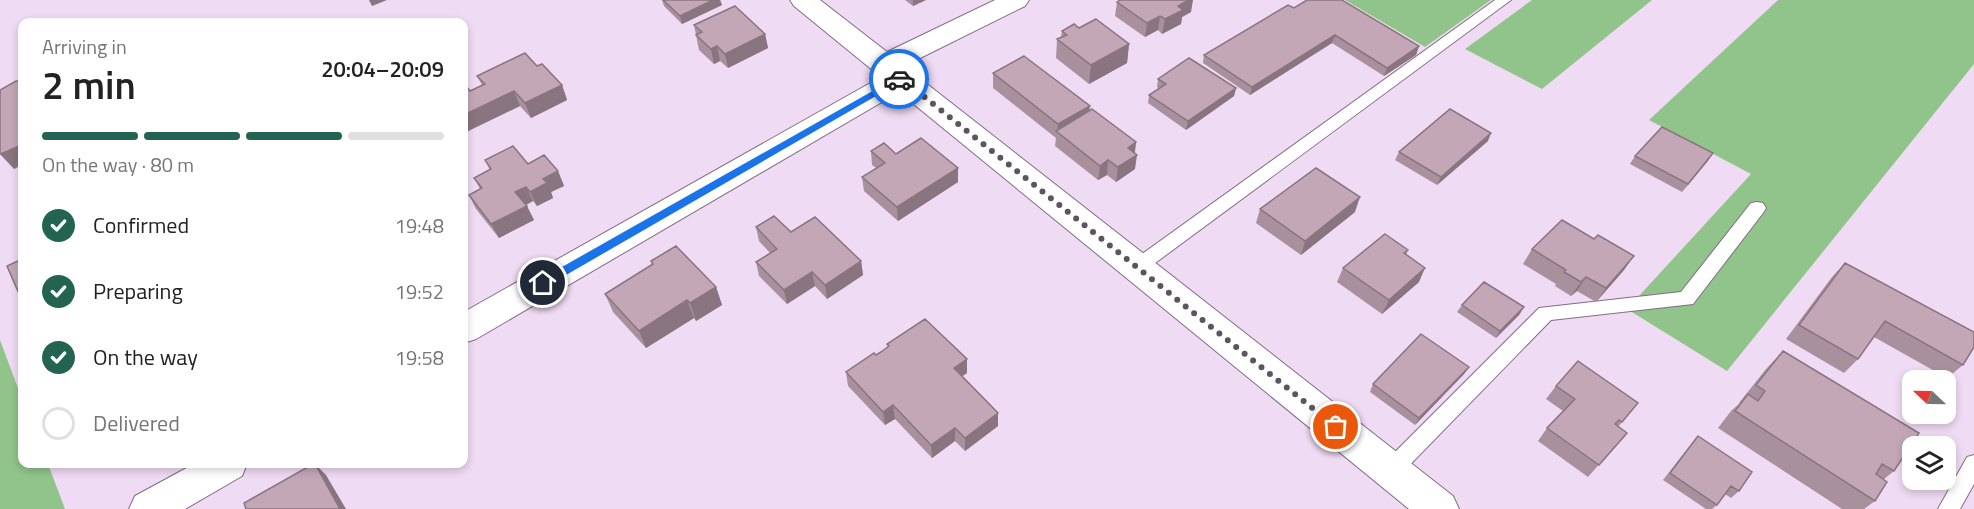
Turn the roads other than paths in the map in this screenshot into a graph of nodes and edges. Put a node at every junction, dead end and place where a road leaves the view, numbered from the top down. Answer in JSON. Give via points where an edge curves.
{"nodes":[{"id":1,"x":803,"y":0,"type":"edge"},
{"id":2,"x":1016,"y":0,"type":"edge"},
{"id":3,"x":1504,"y":0,"type":"edge"},
{"id":4,"x":893,"y":71,"type":"junction"},
{"id":5,"x":1757,"y":208,"type":"dead end"},
{"id":6,"x":1137,"y":267,"type":"junction"},
{"id":7,"x":468,"y":327,"type":"edge"},
{"id":8,"x":1974,"y":464,"type":"edge"},
{"id":9,"x":221,"y":468,"type":"edge"},
{"id":10,"x":1391,"y":470,"type":"junction"},
{"id":11,"x":149,"y":509,"type":"edge"},
{"id":12,"x":1439,"y":509,"type":"edge"},
{"id":13,"x":1949,"y":509,"type":"edge"}],
"edges":[{"from":1,"to":4,"type":"street"},
{"from":2,"to":4,"type":"street"},
{"from":3,"to":6,"type":"lane"},
{"from":4,"to":6,"type":"street"},
{"from":4,"to":7,"type":"street"},
{"from":5,"to":10,"type":"lane","via":[[1686,299],[1546,313]]},
{"from":6,"to":10,"type":"street"},
{"from":8,"to":13,"type":"lane"},
{"from":9,"to":11,"type":"street"},
{"from":10,"to":12,"type":"street"}]}
